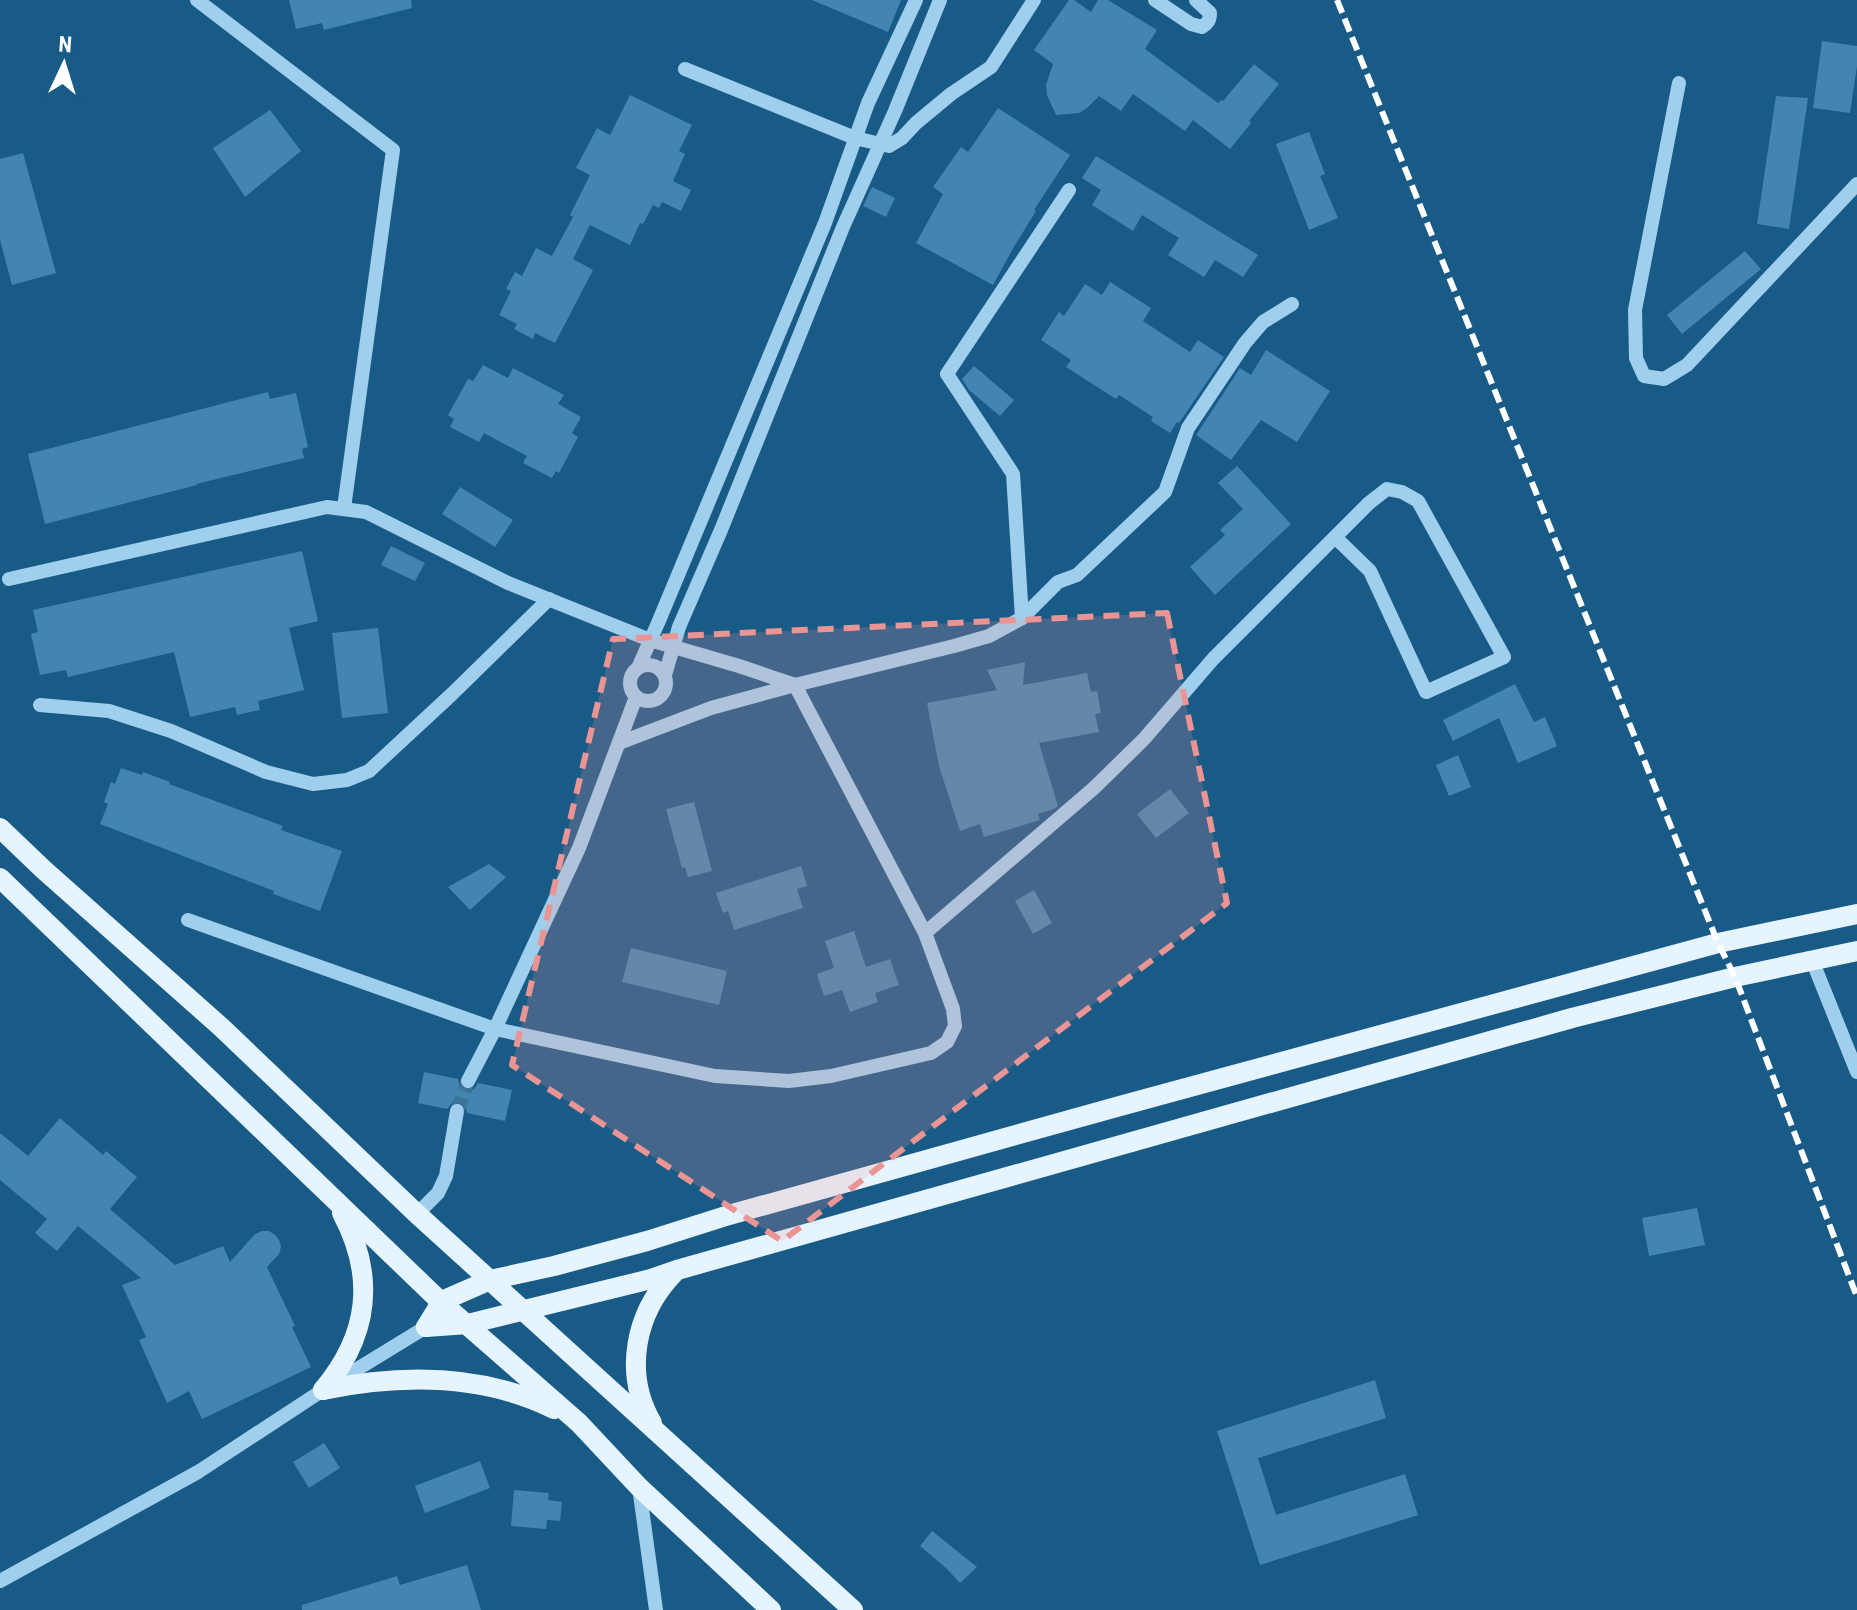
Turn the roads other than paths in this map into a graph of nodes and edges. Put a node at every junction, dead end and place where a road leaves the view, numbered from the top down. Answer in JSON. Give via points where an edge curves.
{"nodes":[{"id":1,"x":197,"y":0,"type":"edge"},
{"id":2,"x":916,"y":0,"type":"edge"},
{"id":3,"x":940,"y":0,"type":"edge"},
{"id":4,"x":1034,"y":0,"type":"edge"},
{"id":5,"x":1155,"y":0,"type":"edge"},
{"id":6,"x":1196,"y":0,"type":"edge"},
{"id":7,"x":685,"y":69,"type":"dead end"},
{"id":8,"x":1679,"y":83,"type":"dead end"},
{"id":9,"x":855,"y":138,"type":"junction"},
{"id":10,"x":880,"y":144,"type":"junction"},
{"id":11,"x":1857,"y":184,"type":"edge"},
{"id":12,"x":1069,"y":190,"type":"dead end"},
{"id":13,"x":1292,"y":304,"type":"dead end"},
{"id":14,"x":344,"y":508,"type":"junction"},
{"id":15,"x":1335,"y":537,"type":"junction"},
{"id":16,"x":9,"y":579,"type":"dead end"},
{"id":17,"x":549,"y":599,"type":"junction"},
{"id":18,"x":1022,"y":618,"type":"junction"},
{"id":19,"x":650,"y":640,"type":"junction"},
{"id":20,"x":671,"y":647,"type":"junction"},
{"id":21,"x":638,"y":668,"type":"junction"},
{"id":22,"x":665,"y":675,"type":"junction"},
{"id":23,"x":795,"y":685,"type":"junction"},
{"id":24,"x":636,"y":697,"type":"junction"},
{"id":25,"x":40,"y":705,"type":"dead end"},
{"id":26,"x":619,"y":743,"type":"junction"},
{"id":27,"x":0,"y":828,"type":"edge"},
{"id":28,"x":0,"y":878,"type":"edge"},
{"id":29,"x":1857,"y":914,"type":"edge"},
{"id":30,"x":188,"y":920,"type":"dead end"},
{"id":31,"x":925,"y":933,"type":"junction"},
{"id":32,"x":1857,"y":951,"type":"edge"},
{"id":33,"x":1812,"y":960,"type":"junction"},
{"id":34,"x":495,"y":1029,"type":"junction"},
{"id":35,"x":1857,"y":1072,"type":"edge"},
{"id":36,"x":468,"y":1081,"type":"tunnel mouth"},
{"id":37,"x":457,"y":1111,"type":"tunnel mouth"},
{"id":38,"x":328,"y":1193,"type":"junction"},
{"id":39,"x":417,"y":1214,"type":"junction"},
{"id":40,"x":677,"y":1270,"type":"junction"},
{"id":41,"x":490,"y":1280,"type":"junction"},
{"id":42,"x":442,"y":1301,"type":"junction"},
{"id":43,"x":523,"y":1310,"type":"junction"},
{"id":44,"x":468,"y":1324,"type":"junction"},
{"id":45,"x":426,"y":1327,"type":"junction"},
{"id":46,"x":323,"y":1390,"type":"junction"},
{"id":47,"x":579,"y":1423,"type":"junction"},
{"id":48,"x":657,"y":1432,"type":"junction"},
{"id":49,"x":639,"y":1487,"type":"junction"},
{"id":50,"x":0,"y":1581,"type":"edge"},
{"id":51,"x":656,"y":1610,"type":"edge"},
{"id":52,"x":771,"y":1610,"type":"edge"},
{"id":53,"x":853,"y":1610,"type":"edge"}],
"edges":[{"from":1,"to":14,"type":"street","via":[[393,150]]},
{"from":2,"to":9,"type":"street"},
{"from":3,"to":10,"type":"street"},
{"from":4,"to":10,"type":"street","via":[[991,67],[902,138],[889,146]]},
{"from":5,"to":6,"type":"street","via":[[1202,27],[1210,13]]},
{"from":7,"to":9,"type":"street"},
{"from":8,"to":11,"type":"street","via":[[1635,310],[1636,358],[1644,376],[1664,379],[1687,365]]},
{"from":9,"to":10,"type":"street"},
{"from":9,"to":19,"type":"street","via":[[825,223]]},
{"from":10,"to":20,"type":"street"},
{"from":12,"to":18,"type":"street","via":[[947,374],[1013,474]]},
{"from":13,"to":18,"type":"street","via":[[1263,322],[1245,343],[1188,428],[1165,492],[1077,575],[1058,582]]},
{"from":14,"to":16,"type":"street","via":[[327,507]]},
{"from":14,"to":17,"type":"street","via":[[366,512]]},
{"from":15,"to":15,"type":"street","via":[[1370,571],[1426,692],[1504,657],[1418,501],[1387,489]]},
{"from":15,"to":31,"type":"street","via":[[1094,788]]},
{"from":17,"to":19,"type":"street"},
{"from":17,"to":25,"type":"street","via":[[369,771],[347,780],[313,784],[266,772],[109,711]]},
{"from":18,"to":23,"type":"street","via":[[966,643]]},
{"from":19,"to":20,"type":"street"},
{"from":19,"to":21,"type":"street"},
{"from":20,"to":22,"type":"street"},
{"from":20,"to":23,"type":"street"},
{"from":21,"to":22,"type":"street","via":[[653,665]]},
{"from":21,"to":24,"type":"street","via":[[630,682]]},
{"from":22,"to":24,"type":"street","via":[[662,695],[645,701]]},
{"from":23,"to":26,"type":"street","via":[[711,708]]},
{"from":23,"to":31,"type":"street"},
{"from":24,"to":26,"type":"street"},
{"from":26,"to":34,"type":"street","via":[[579,848]]},
{"from":27,"to":39,"type":"main road","via":[[221,1027]]},
{"from":28,"to":38,"type":"main road"},
{"from":29,"to":41,"type":"main road","via":[[1718,943]]},
{"from":30,"to":34,"type":"street"},
{"from":31,"to":34,"type":"street","via":[[955,1026],[947,1042],[931,1053],[903,1060],[789,1081],[715,1076]]},
{"from":32,"to":33,"type":"main road"},
{"from":33,"to":35,"type":"street"},
{"from":33,"to":40,"type":"main road","via":[[1572,1018]]},
{"from":34,"to":36,"type":"street"},
{"from":37,"to":39,"type":"street","via":[[446,1176]]},
{"from":38,"to":42,"type":"main road"},
{"from":38,"to":46,"type":"main road","via":[[356,1243],[364,1297],[356,1338]]},
{"from":39,"to":41,"type":"main road"},
{"from":40,"to":43,"type":"main road"},
{"from":40,"to":48,"type":"main road","via":[[652,1299],[636,1353],[640,1394]]},
{"from":41,"to":42,"type":"main road"},
{"from":41,"to":43,"type":"main road"},
{"from":42,"to":44,"type":"main road"},
{"from":42,"to":45,"type":"main road"},
{"from":43,"to":44,"type":"main road"},
{"from":43,"to":48,"type":"main road"},
{"from":44,"to":45,"type":"main road"},
{"from":44,"to":47,"type":"main road"},
{"from":45,"to":46,"type":"street"},
{"from":46,"to":47,"type":"main road","via":[[390,1380],[453,1381],[510,1391]]},
{"from":46,"to":50,"type":"street","via":[[198,1472]]},
{"from":47,"to":49,"type":"main road"},
{"from":48,"to":53,"type":"main road"},
{"from":49,"to":51,"type":"street"},
{"from":49,"to":52,"type":"main road"}]}
